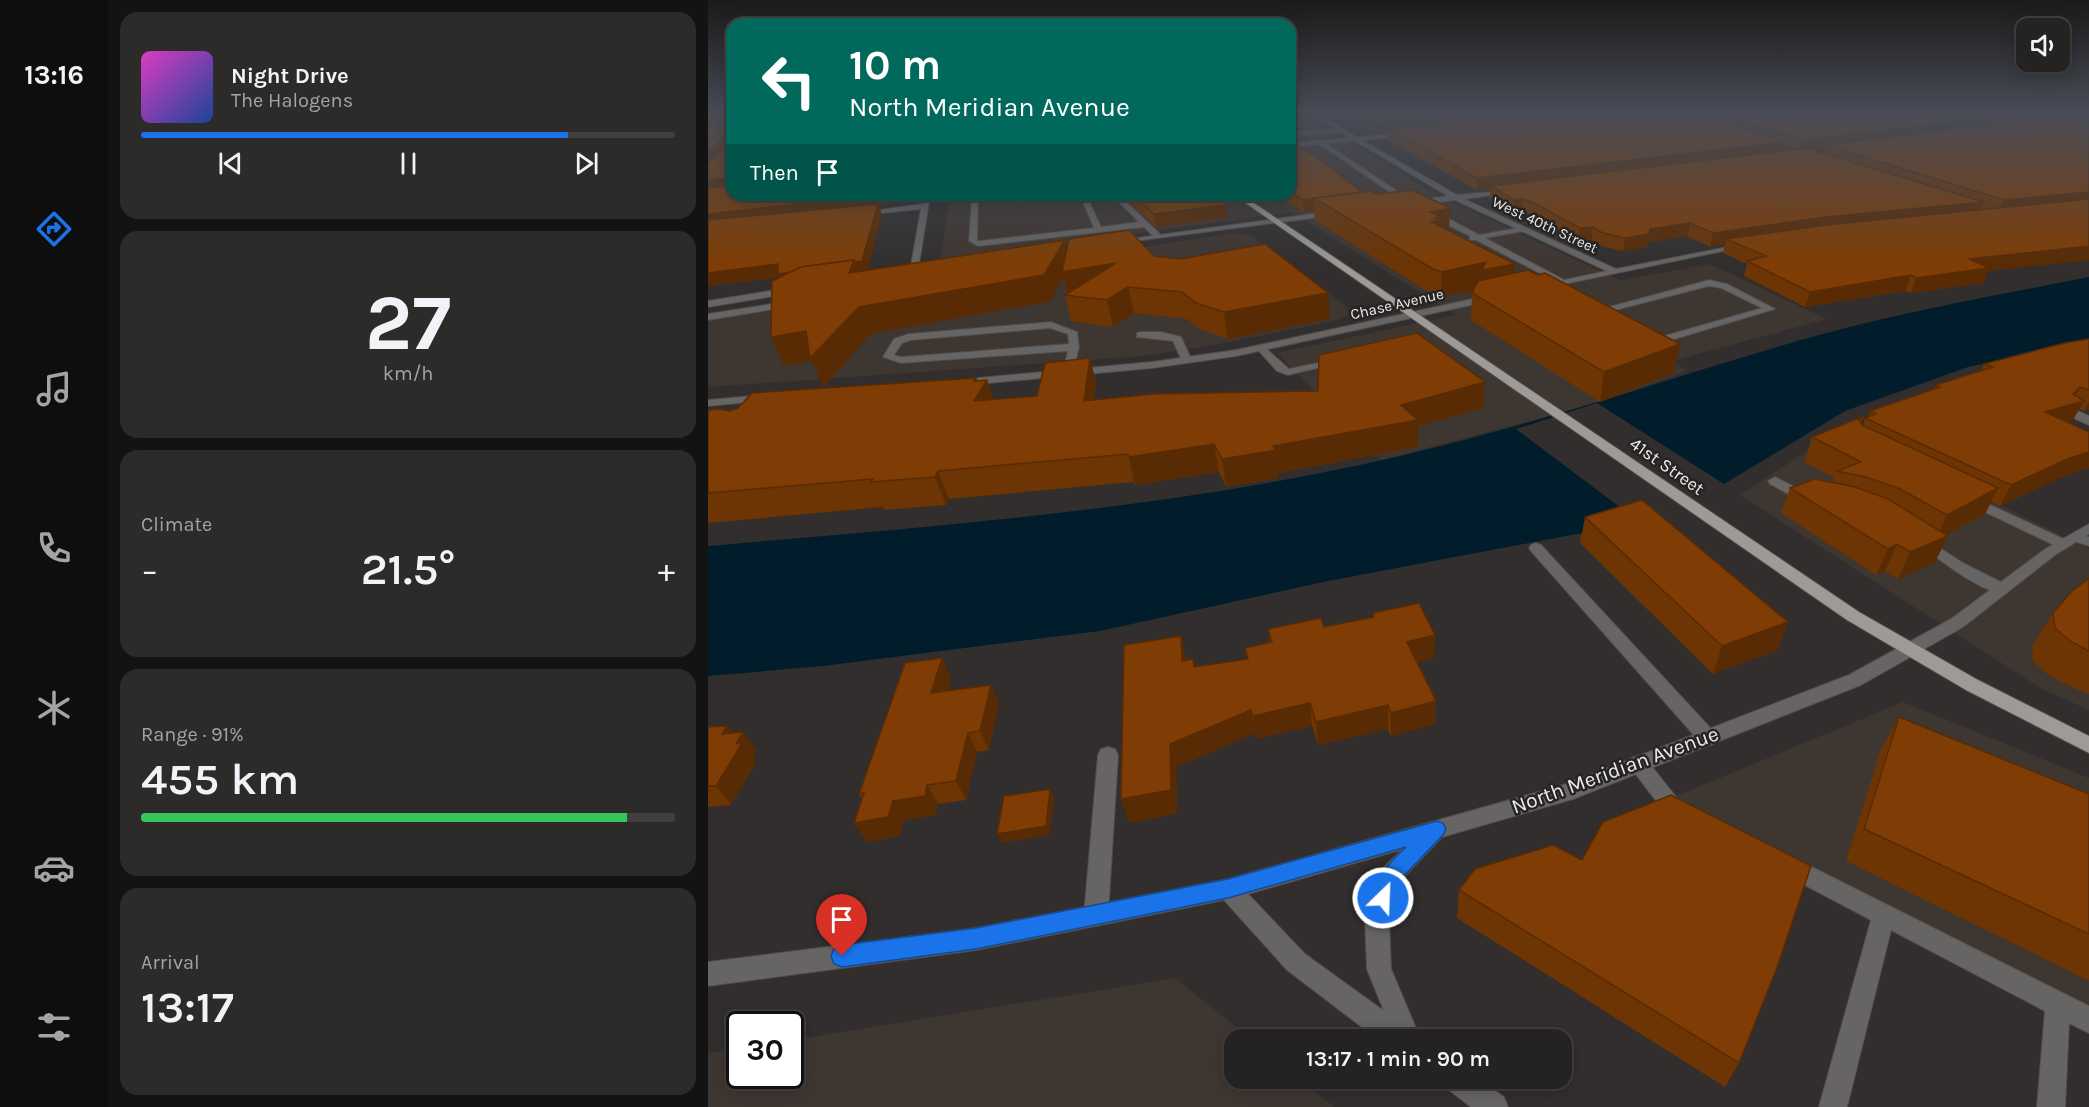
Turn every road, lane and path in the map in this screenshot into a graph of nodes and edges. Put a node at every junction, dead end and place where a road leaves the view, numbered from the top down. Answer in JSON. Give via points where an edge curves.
{"nodes":[{"id":1,"x":1351,"y":163,"type":"edge"},
{"id":2,"x":1396,"y":163,"type":"edge"},
{"id":3,"x":1515,"y":190,"type":"edge"},
{"id":4,"x":1455,"y":198,"type":"junction"},
{"id":5,"x":926,"y":201,"type":"edge"},
{"id":6,"x":975,"y":201,"type":"edge"},
{"id":7,"x":1086,"y":201,"type":"edge"},
{"id":8,"x":1121,"y":201,"type":"edge"},
{"id":9,"x":1246,"y":201,"type":"edge"},
{"id":10,"x":1412,"y":203,"type":"junction"},
{"id":11,"x":1394,"y":205,"type":"edge"},
{"id":12,"x":925,"y":206,"type":"junction"},
{"id":13,"x":1340,"y":212,"type":"edge"},
{"id":14,"x":851,"y":214,"type":"edge"},
{"id":15,"x":1274,"y":220,"type":"junction"},
{"id":16,"x":1146,"y":224,"type":"junction"},
{"id":17,"x":1098,"y":228,"type":"junction"},
{"id":18,"x":1521,"y":229,"type":"junction"},
{"id":19,"x":1158,"y":236,"type":"junction"},
{"id":20,"x":1478,"y":237,"type":"junction"},
{"id":21,"x":1459,"y":241,"type":"edge"},
{"id":22,"x":1111,"y":242,"type":"edge"},
{"id":23,"x":1753,"y":244,"type":"edge"},
{"id":24,"x":924,"y":269,"type":"edge"},
{"id":25,"x":1613,"y":271,"type":"junction"},
{"id":26,"x":1564,"y":282,"type":"junction"},
{"id":27,"x":1505,"y":295,"type":"edge"},
{"id":28,"x":1558,"y":298,"type":"edge"},
{"id":29,"x":708,"y":304,"type":"edge"},
{"id":30,"x":1577,"y":309,"type":"edge"},
{"id":31,"x":1587,"y":314,"type":"junction"},
{"id":32,"x":1413,"y":316,"type":"junction"},
{"id":33,"x":708,"y":317,"type":"edge"},
{"id":34,"x":1597,"y":319,"type":"edge"},
{"id":35,"x":1141,"y":335,"type":"dead end"},
{"id":36,"x":1639,"y":341,"type":"edge"},
{"id":37,"x":1074,"y":346,"type":"junction"},
{"id":38,"x":1262,"y":348,"type":"junction"},
{"id":39,"x":1352,"y":358,"type":"edge"},
{"id":40,"x":1186,"y":360,"type":"junction"},
{"id":41,"x":1068,"y":373,"type":"junction"},
{"id":42,"x":957,"y":383,"type":"edge"},
{"id":43,"x":708,"y":403,"type":"edge"},
{"id":44,"x":2071,"y":412,"type":"edge"},
{"id":45,"x":756,"y":415,"type":"edge"},
{"id":46,"x":2089,"y":421,"type":"edge"},
{"id":47,"x":1775,"y":481,"type":"dead end"},
{"id":48,"x":1961,"y":495,"type":"edge"},
{"id":49,"x":1823,"y":500,"type":"edge"},
{"id":50,"x":1911,"y":534,"type":"edge"},
{"id":51,"x":2079,"y":538,"type":"edge"},
{"id":52,"x":1536,"y":548,"type":"dead end"},
{"id":53,"x":2001,"y":589,"type":"junction"},
{"id":54,"x":1908,"y":650,"type":"junction"},
{"id":55,"x":1708,"y":738,"type":"junction"},
{"id":56,"x":2089,"y":745,"type":"edge"},
{"id":57,"x":1108,"y":755,"type":"dead end"},
{"id":58,"x":1638,"y":764,"type":"junction"},
{"id":59,"x":1701,"y":820,"type":"edge"},
{"id":60,"x":1437,"y":829,"type":"junction"},
{"id":61,"x":1772,"y":857,"type":"edge"},
{"id":62,"x":1228,"y":889,"type":"junction"},
{"id":63,"x":1884,"y":914,"type":"junction"},
{"id":64,"x":1096,"y":915,"type":"junction"},
{"id":65,"x":708,"y":974,"type":"edge"},
{"id":66,"x":2058,"y":1004,"type":"junction"},
{"id":67,"x":2089,"y":1020,"type":"edge"},
{"id":68,"x":1386,"y":1029,"type":"edge"},
{"id":69,"x":1404,"y":1029,"type":"edge"},
{"id":70,"x":1469,"y":1089,"type":"edge"},
{"id":71,"x":1494,"y":1107,"type":"edge"},
{"id":72,"x":1833,"y":1107,"type":"edge"},
{"id":73,"x":2051,"y":1107,"type":"edge"}],
"edges":[{"from":1,"to":10,"type":"street"},
{"from":2,"to":4,"type":"street","name":"West 40th Street"},
{"from":3,"to":4,"type":"street"},
{"from":4,"to":10,"type":"street"},
{"from":4,"to":18,"type":"street","name":"West 40th Street"},
{"from":5,"to":12,"type":"street"},
{"from":6,"to":17,"type":"street","via":[[973,241],[978,244]]},
{"from":7,"to":17,"type":"street"},
{"from":8,"to":16,"type":"street"},
{"from":9,"to":15,"type":"main road","name":"41st Street"},
{"from":10,"to":11,"type":"street"},
{"from":10,"to":20,"type":"street"},
{"from":12,"to":14,"type":"street"},
{"from":12,"to":24,"type":"street","via":[[909,272]]},
{"from":13,"to":15,"type":"street"},
{"from":15,"to":19,"type":"street"},
{"from":15,"to":32,"type":"main road","name":"41st Street"},
{"from":16,"to":17,"type":"street"},
{"from":16,"to":19,"type":"street"},
{"from":18,"to":20,"type":"street"},
{"from":18,"to":25,"type":"street","name":"West 40th Street"},
{"from":19,"to":22,"type":"street"},
{"from":20,"to":21,"type":"street"},
{"from":20,"to":26,"type":"street"},
{"from":23,"to":25,"type":"street"},
{"from":25,"to":26,"type":"street"},
{"from":26,"to":28,"type":"street","via":[[1538,288]]},
{"from":27,"to":32,"type":"street","name":"Chase Avenue"},
{"from":29,"to":33,"type":"street","via":[[801,291],[774,306]]},
{"from":30,"to":31,"type":"street"},
{"from":31,"to":34,"type":"street"},
{"from":31,"to":36,"type":"street","via":[[1709,283],[1724,286],[1770,309],[1655,343]]},
{"from":32,"to":38,"type":"street","name":"Chase Avenue"},
{"from":32,"to":54,"type":"main road","name":"41st Street","via":[[1687,505]]},
{"from":35,"to":40,"type":"street","via":[[1177,339]]},
{"from":37,"to":37,"type":"street","via":[[901,360],[888,357],[898,341],[909,337],[1051,326],[1072,332]]},
{"from":37,"to":41,"type":"street"},
{"from":38,"to":39,"type":"street","via":[[1288,372]]},
{"from":38,"to":40,"type":"street","name":"Chase Avenue"},
{"from":40,"to":41,"type":"street","name":"Chase Avenue"},
{"from":41,"to":42,"type":"street","name":"Chase Avenue"},
{"from":43,"to":45,"type":"street","via":[[772,398]]},
{"from":44,"to":46,"type":"street"},
{"from":47,"to":49,"type":"street","via":[[1802,497]]},
{"from":48,"to":51,"type":"street"},
{"from":50,"to":53,"type":"street"},
{"from":51,"to":53,"type":"street","name":"North Meridian Avenue"},
{"from":52,"to":55,"type":"street"},
{"from":53,"to":54,"type":"street","name":"North Meridian Avenue","via":[[1957,623]]},
{"from":54,"to":55,"type":"street","name":"North Meridian Avenue","via":[[1855,680]]},
{"from":54,"to":56,"type":"main road","name":"41st Street"},
{"from":55,"to":58,"type":"street","name":"North Meridian Avenue"},
{"from":57,"to":64,"type":"street"},
{"from":58,"to":59,"type":"street","via":[[1670,804]]},
{"from":58,"to":60,"type":"street","name":"North Meridian Avenue","via":[[1566,793]]},
{"from":60,"to":62,"type":"street","name":"North Meridian Avenue"},
{"from":60,"to":69,"type":"street","via":[[1389,877],[1377,920],[1379,969]]},
{"from":61,"to":63,"type":"street"},
{"from":62,"to":64,"type":"street","name":"North Meridian Avenue"},
{"from":62,"to":68,"type":"street","via":[[1296,962]]},
{"from":63,"to":66,"type":"street"},
{"from":63,"to":72,"type":"street"},
{"from":64,"to":65,"type":"street","name":"North Meridian Avenue","via":[[976,939]]},
{"from":66,"to":67,"type":"street"},
{"from":66,"to":73,"type":"street"},
{"from":70,"to":71,"type":"street"}]}
